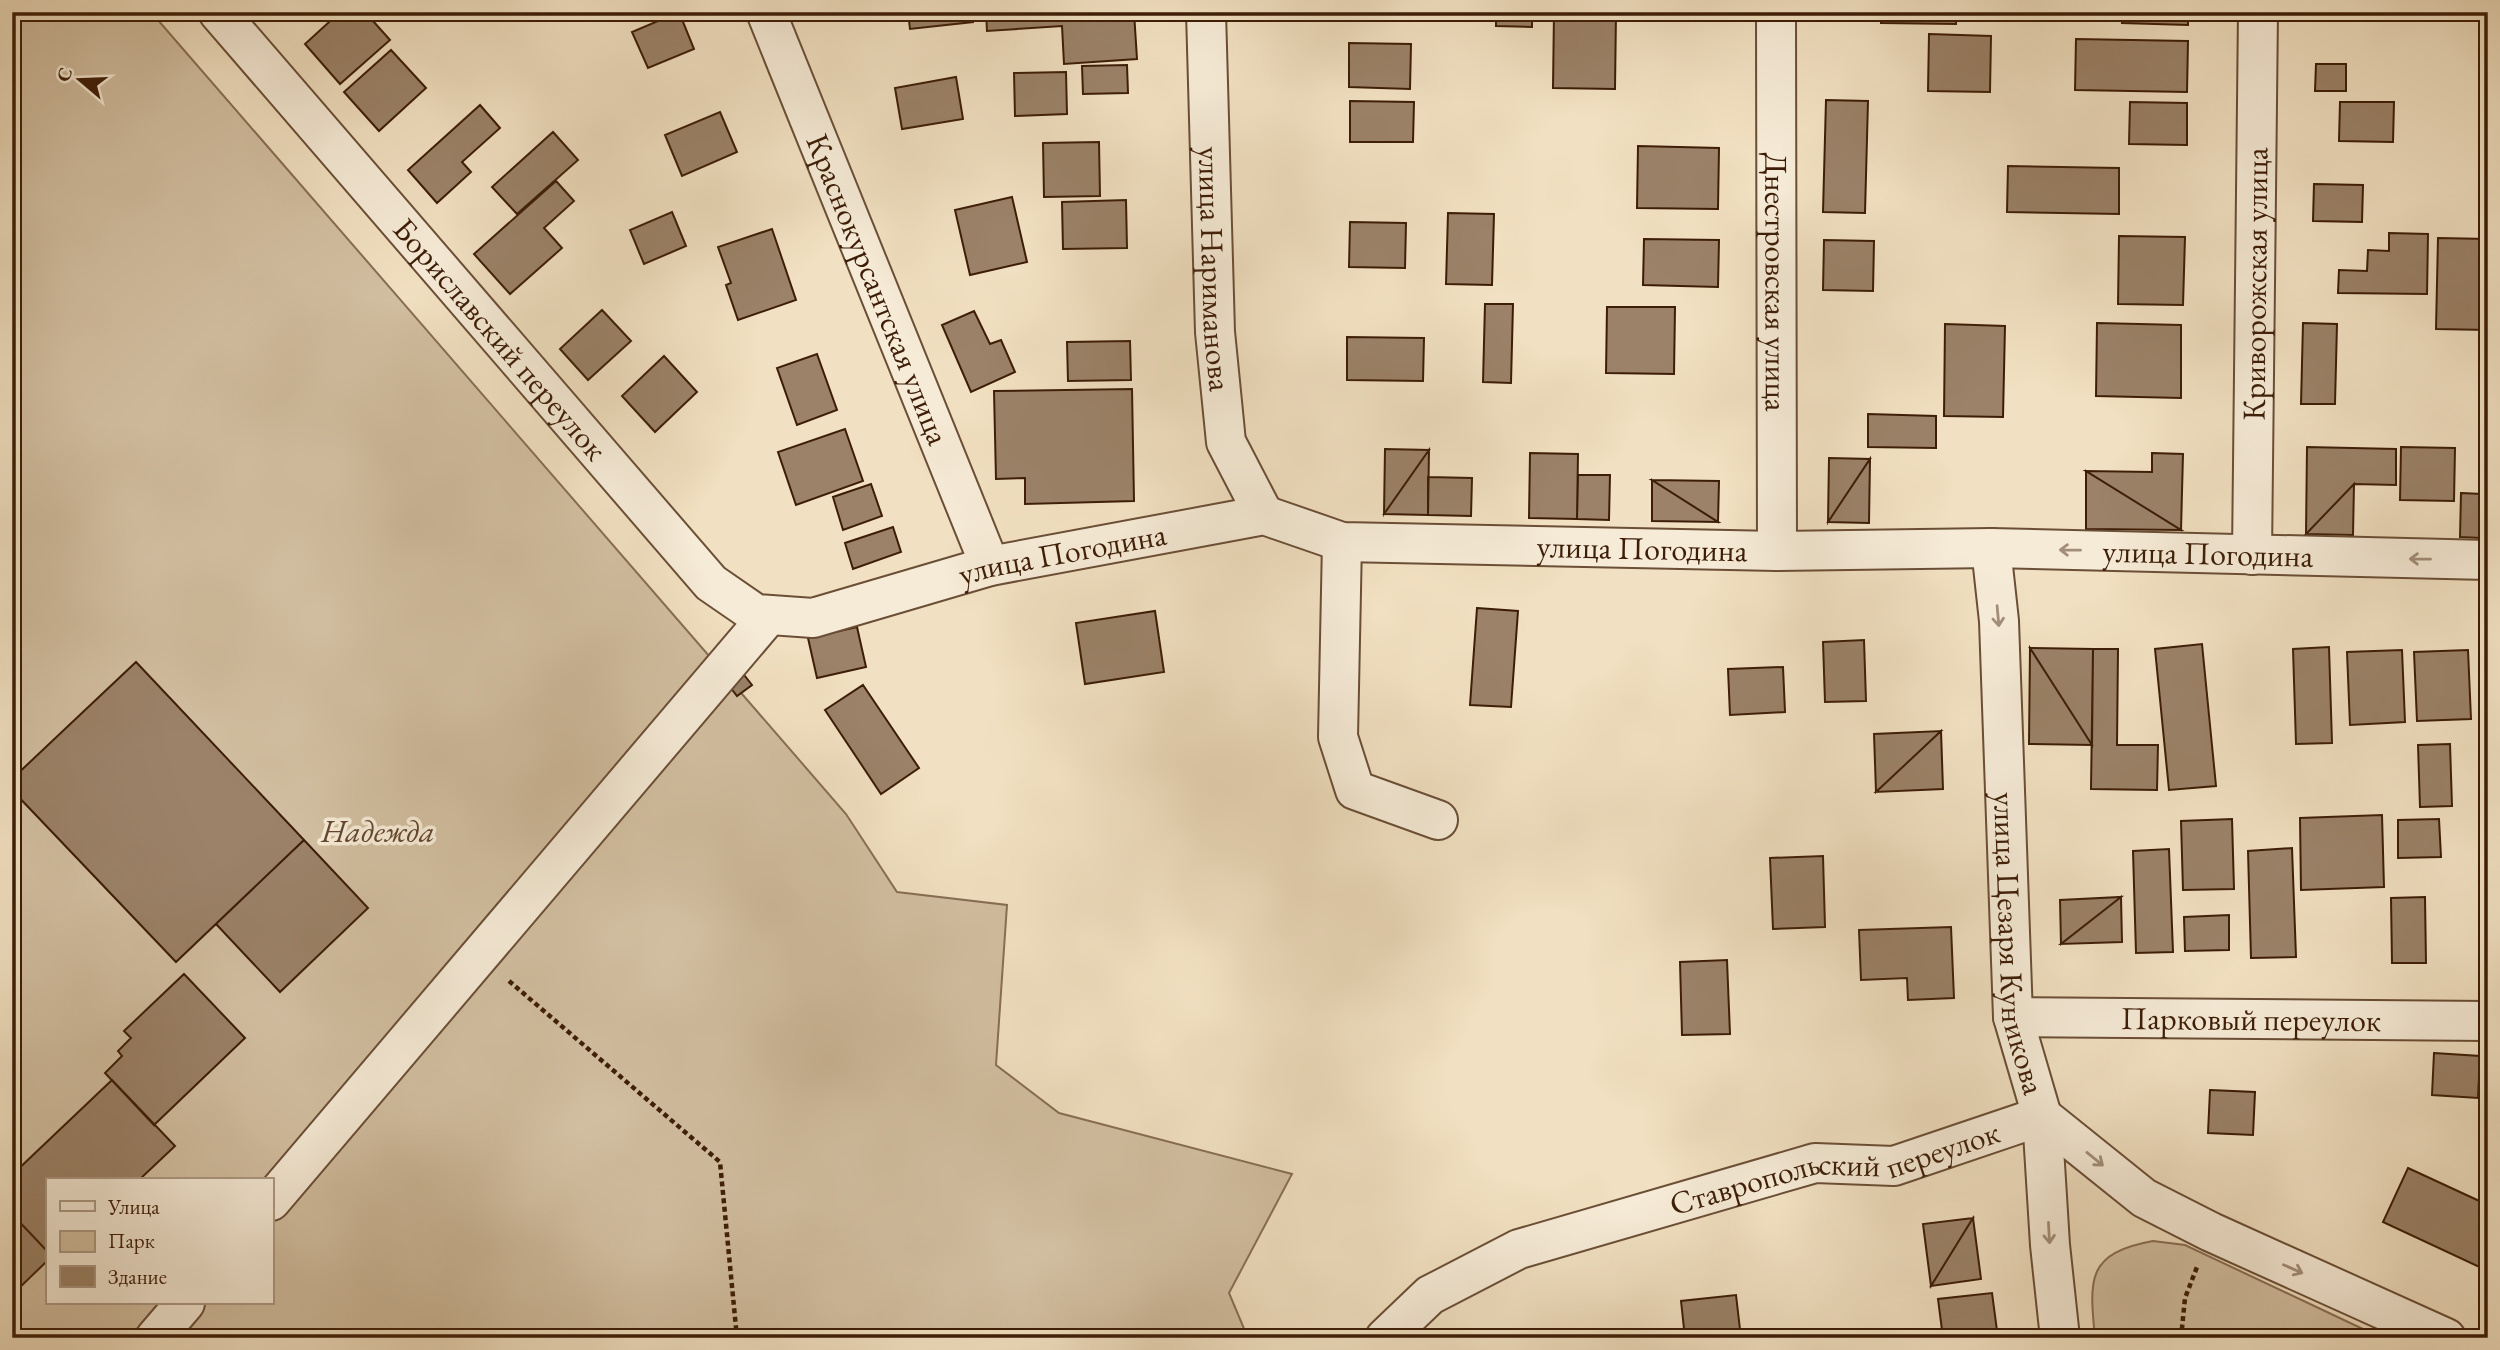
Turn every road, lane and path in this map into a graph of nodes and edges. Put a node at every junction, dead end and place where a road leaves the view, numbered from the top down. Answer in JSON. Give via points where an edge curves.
{"nodes":[{"id":1,"x":218,"y":12,"type":"edge"},
{"id":2,"x":766,"y":12,"type":"edge"},
{"id":3,"x":1206,"y":12,"type":"edge"},
{"id":4,"x":1776,"y":12,"type":"edge"},
{"id":5,"x":2258,"y":12,"type":"edge"},
{"id":6,"x":1264,"y":515,"type":"junction"},
{"id":7,"x":1342,"y":542,"type":"junction"},
{"id":8,"x":1991,"y":548,"type":"junction"},
{"id":9,"x":1777,"y":551,"type":"junction"},
{"id":10,"x":2252,"y":555,"type":"junction"},
{"id":11,"x":2488,"y":560,"type":"edge"},
{"id":12,"x":990,"y":566,"type":"junction"},
{"id":13,"x":769,"y":615,"type":"junction"},
{"id":14,"x":813,"y":618,"type":"joint"},
{"id":15,"x":1438,"y":820,"type":"dead end"},
{"id":16,"x":479,"y":955,"type":"junction"},
{"id":17,"x":2013,"y":1017,"type":"junction"},
{"id":18,"x":2488,"y":1021,"type":"edge"},
{"id":19,"x":2042,"y":1116,"type":"junction"},
{"id":20,"x":273,"y":1198,"type":"edge"},
{"id":21,"x":2210,"y":1232,"type":"junction"},
{"id":22,"x":184,"y":1304,"type":"edge"},
{"id":23,"x":155,"y":1338,"type":"edge"},
{"id":24,"x":737,"y":1338,"type":"edge"},
{"id":25,"x":1385,"y":1338,"type":"edge"},
{"id":26,"x":2060,"y":1338,"type":"edge"},
{"id":27,"x":2181,"y":1338,"type":"edge"},
{"id":28,"x":2446,"y":1338,"type":"edge"}],
"edges":[{"from":1,"to":13,"type":"street","name":"Бориславский переулок","via":[[711,583],[756,614]]},
{"from":2,"to":12,"type":"street","name":"Краснокурсантская улица"},
{"from":3,"to":6,"type":"street","name":"улица Нариманова","via":[[1215,332],[1226,442]]},
{"from":4,"to":9,"type":"street","name":"Днестровская улица"},
{"from":5,"to":10,"type":"street","name":"Криворожская улица"},
{"from":6,"to":7,"type":"street","name":"улица Погодина"},
{"from":6,"to":12,"type":"street","name":"улица Погодина"},
{"from":7,"to":9,"type":"street","name":"улица Погодина"},
{"from":7,"to":15,"type":"street","via":[[1338,737],[1355,790]]},
{"from":8,"to":9,"type":"street","name":"улица Погодина"},
{"from":10,"to":8,"type":"street","name":"улица Погодина","one_way":true},
{"from":8,"to":17,"type":"street","name":"улица Цезаря Куникова","one_way":true,"via":[[1999,621]]},
{"from":11,"to":10,"type":"street","name":"улица Погодина","one_way":true},
{"from":12,"to":14,"type":"street","name":"улица Погодина"},
{"from":13,"to":14,"type":"street","name":"Бориславский переулок"},
{"from":13,"to":16,"type":"street"},
{"from":16,"to":20,"type":"street"},
{"from":16,"to":24,"type":"path","via":[[720,1162]]},
{"from":17,"to":18,"type":"street","name":"Парковый переулок"},
{"from":17,"to":19,"type":"street","name":"улица Цезаря Куникова"},
{"from":19,"to":21,"type":"street","name":"Ставропольский переулок","one_way":true,"via":[[2144,1198]]},
{"from":19,"to":25,"type":"street","name":"Ставропольский переулок","via":[[1894,1166],[1815,1163],[1532,1245],[1430,1295]]},
{"from":19,"to":26,"type":"street","name":"улица Цезаря Куникова","one_way":true},
{"from":21,"to":27,"type":"path","via":[[2185,1298]]},
{"from":21,"to":28,"type":"street","name":"Ставропольский переулок","one_way":true},
{"from":22,"to":23,"type":"street"}]}
